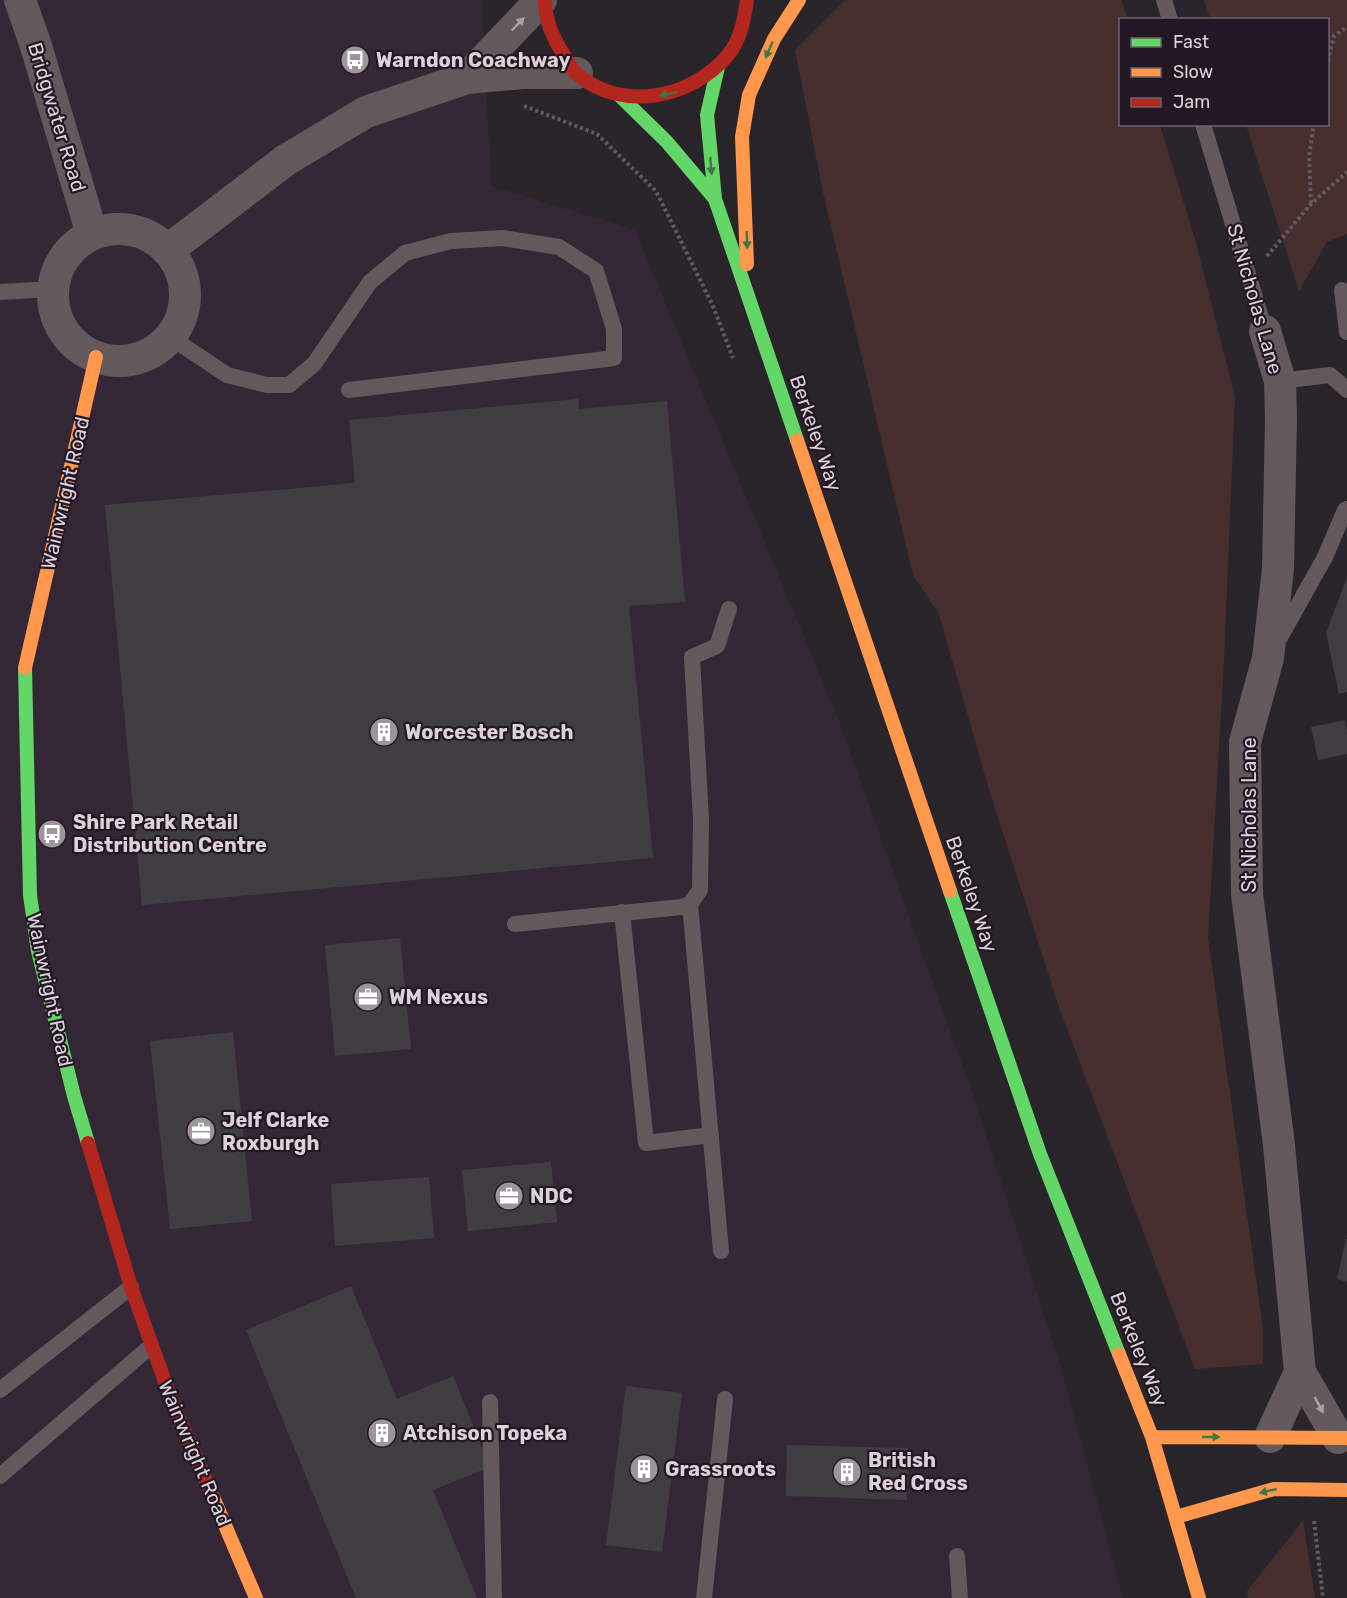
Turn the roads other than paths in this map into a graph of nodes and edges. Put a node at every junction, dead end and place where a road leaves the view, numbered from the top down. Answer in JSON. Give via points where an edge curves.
{"nodes":[{"id":1,"x":20,"y":0,"type":"edge"},
{"id":2,"x":543,"y":0,"type":"edge"},
{"id":3,"x":755,"y":0,"type":"edge"},
{"id":4,"x":798,"y":0,"type":"edge"},
{"id":5,"x":1164,"y":0,"type":"edge"},
{"id":6,"x":747,"y":6,"type":"edge"},
{"id":7,"x":1169,"y":18,"type":"edge"},
{"id":8,"x":718,"y":67,"type":"junction"},
{"id":9,"x":576,"y":73,"type":"junction"},
{"id":10,"x":467,"y":78,"type":"junction"},
{"id":11,"x":620,"y":96,"type":"junction"},
{"id":12,"x":1204,"y":126,"type":"edge"},
{"id":13,"x":715,"y":199,"type":"junction"},
{"id":14,"x":92,"y":234,"type":"junction"},
{"id":15,"x":168,"y":250,"type":"junction"},
{"id":16,"x":53,"y":289,"type":"junction"},
{"id":17,"x":1342,"y":290,"type":"dead end"},
{"id":18,"x":0,"y":292,"type":"edge"},
{"id":19,"x":748,"y":295,"type":"junction"},
{"id":20,"x":1265,"y":331,"type":"joint"},
{"id":21,"x":1347,"y":332,"type":"edge"},
{"id":22,"x":170,"y":337,"type":"junction"},
{"id":23,"x":96,"y":357,"type":"junction"},
{"id":24,"x":1280,"y":381,"type":"junction"},
{"id":25,"x":349,"y":390,"type":"dead end"},
{"id":26,"x":1347,"y":390,"type":"edge"},
{"id":27,"x":1347,"y":509,"type":"edge"},
{"id":28,"x":729,"y":609,"type":"dead end"},
{"id":29,"x":1268,"y":658,"type":"junction"},
{"id":30,"x":690,"y":904,"type":"junction"},
{"id":31,"x":622,"y":912,"type":"junction"},
{"id":32,"x":515,"y":924,"type":"dead end"},
{"id":33,"x":711,"y":1136,"type":"junction"},
{"id":34,"x":721,"y":1251,"type":"dead end"},
{"id":35,"x":131,"y":1287,"type":"junction"},
{"id":36,"x":151,"y":1346,"type":"junction"},
{"id":37,"x":1300,"y":1372,"type":"junction"},
{"id":38,"x":0,"y":1390,"type":"edge"},
{"id":39,"x":725,"y":1398,"type":"dead end"},
{"id":40,"x":490,"y":1402,"type":"dead end"},
{"id":41,"x":1152,"y":1437,"type":"junction"},
{"id":42,"x":1342,"y":1438,"type":"edge"},
{"id":43,"x":1271,"y":1442,"type":"junction"},
{"id":44,"x":1282,"y":1474,"type":"dead end"},
{"id":45,"x":0,"y":1476,"type":"edge"},
{"id":46,"x":1293,"y":1488,"type":"junction"},
{"id":47,"x":1347,"y":1490,"type":"edge"},
{"id":48,"x":1176,"y":1517,"type":"junction"},
{"id":49,"x":957,"y":1556,"type":"dead end"},
{"id":50,"x":256,"y":1598,"type":"edge"},
{"id":51,"x":494,"y":1598,"type":"edge"},
{"id":52,"x":704,"y":1598,"type":"edge"},
{"id":53,"x":960,"y":1598,"type":"edge"},
{"id":54,"x":1198,"y":1598,"type":"edge"}],
"edges":[{"from":1,"to":14,"type":"street","name":"Bridgwater Road"},
{"from":2,"to":9,"type":"main road","via":[[554,42]]},
{"from":10,"to":2,"type":"street","one_way":true},
{"from":3,"to":6,"type":"main road"},
{"from":4,"to":19,"type":"main road","one_way":true,"via":[[774,39],[749,95],[742,137]]},
{"from":5,"to":7,"type":"lane"},
{"from":6,"to":8,"type":"main road","via":[[739,40]]},
{"from":8,"to":11,"type":"main road","one_way":true,"via":[[693,86],[671,95],[641,99]]},
{"from":8,"to":13,"type":"main road","name":"Berkeley Way","one_way":true,"via":[[706,115]]},
{"from":9,"to":10,"type":"street"},
{"from":9,"to":11,"type":"main road","via":[[598,88]]},
{"from":10,"to":15,"type":"street","via":[[366,112],[286,160]]},
{"from":11,"to":13,"type":"main road","name":"Berkeley Way","via":[[667,142]]},
{"from":12,"to":20,"type":"lane","name":"St Nicholas Lane"},
{"from":13,"to":19,"type":"main road","name":"Berkeley Way"},
{"from":14,"to":15,"type":"street","via":[[112,228],[132,230],[152,237]]},
{"from":14,"to":16,"type":"street","via":[[64,256]]},
{"from":15,"to":22,"type":"street","via":[[180,267],[185,286],[184,306]]},
{"from":16,"to":18,"type":"lane"},
{"from":16,"to":23,"type":"street","via":[[54,311],[63,330],[77,346]]},
{"from":17,"to":21,"type":"lane"},
{"from":19,"to":41,"type":"main road","name":"Berkeley Way","via":[[1040,1154]]},
{"from":20,"to":24,"type":"street","name":"St Nicholas Lane"},
{"from":22,"to":23,"type":"street","via":[[152,352],[134,359],[114,361]]},
{"from":22,"to":25,"type":"lane","via":[[227,375],[267,385],[288,385],[314,364],[370,282],[405,253],[451,241],[503,238],[559,247],[596,271],[614,329],[614,358]]},
{"from":23,"to":35,"type":"main road","name":"Wainwright Road","via":[[24,674],[30,895],[38,951],[74,1095]]},
{"from":24,"to":26,"type":"lane","via":[[1330,375]]},
{"from":24,"to":29,"type":"street","name":"St Nicholas Lane","via":[[1278,569]]},
{"from":27,"to":29,"type":"lane","via":[[1325,557]]},
{"from":28,"to":30,"type":"lane","via":[[717,646],[692,657],[701,820],[700,890]]},
{"from":29,"to":37,"type":"street","name":"St Nicholas Lane","via":[[1245,742],[1247,894],[1279,1145]]},
{"from":30,"to":31,"type":"lane"},
{"from":30,"to":33,"type":"lane"},
{"from":31,"to":32,"type":"lane"},
{"from":31,"to":33,"type":"lane","via":[[646,1143]]},
{"from":33,"to":34,"type":"lane"},
{"from":35,"to":36,"type":"main road","name":"Wainwright Road"},
{"from":35,"to":38,"type":"lane"},
{"from":36,"to":45,"type":"lane"},
{"from":36,"to":50,"type":"main road","name":"Wainwright Road"},
{"from":37,"to":42,"type":"street","name":"St Nicholas Lane","one_way":true},
{"from":37,"to":43,"type":"street"},
{"from":39,"to":52,"type":"lane"},
{"from":40,"to":51,"type":"lane"},
{"from":41,"to":43,"type":"main road","one_way":true},
{"from":41,"to":48,"type":"main road","name":"Berkeley Way"},
{"from":42,"to":43,"type":"main road"},
{"from":44,"to":46,"type":"main road"},
{"from":46,"to":47,"type":"main road"},
{"from":46,"to":48,"type":"main road","one_way":true,"via":[[1274,1489]]},
{"from":48,"to":54,"type":"main road","name":"Berkeley Way"},
{"from":49,"to":53,"type":"lane"}]}
